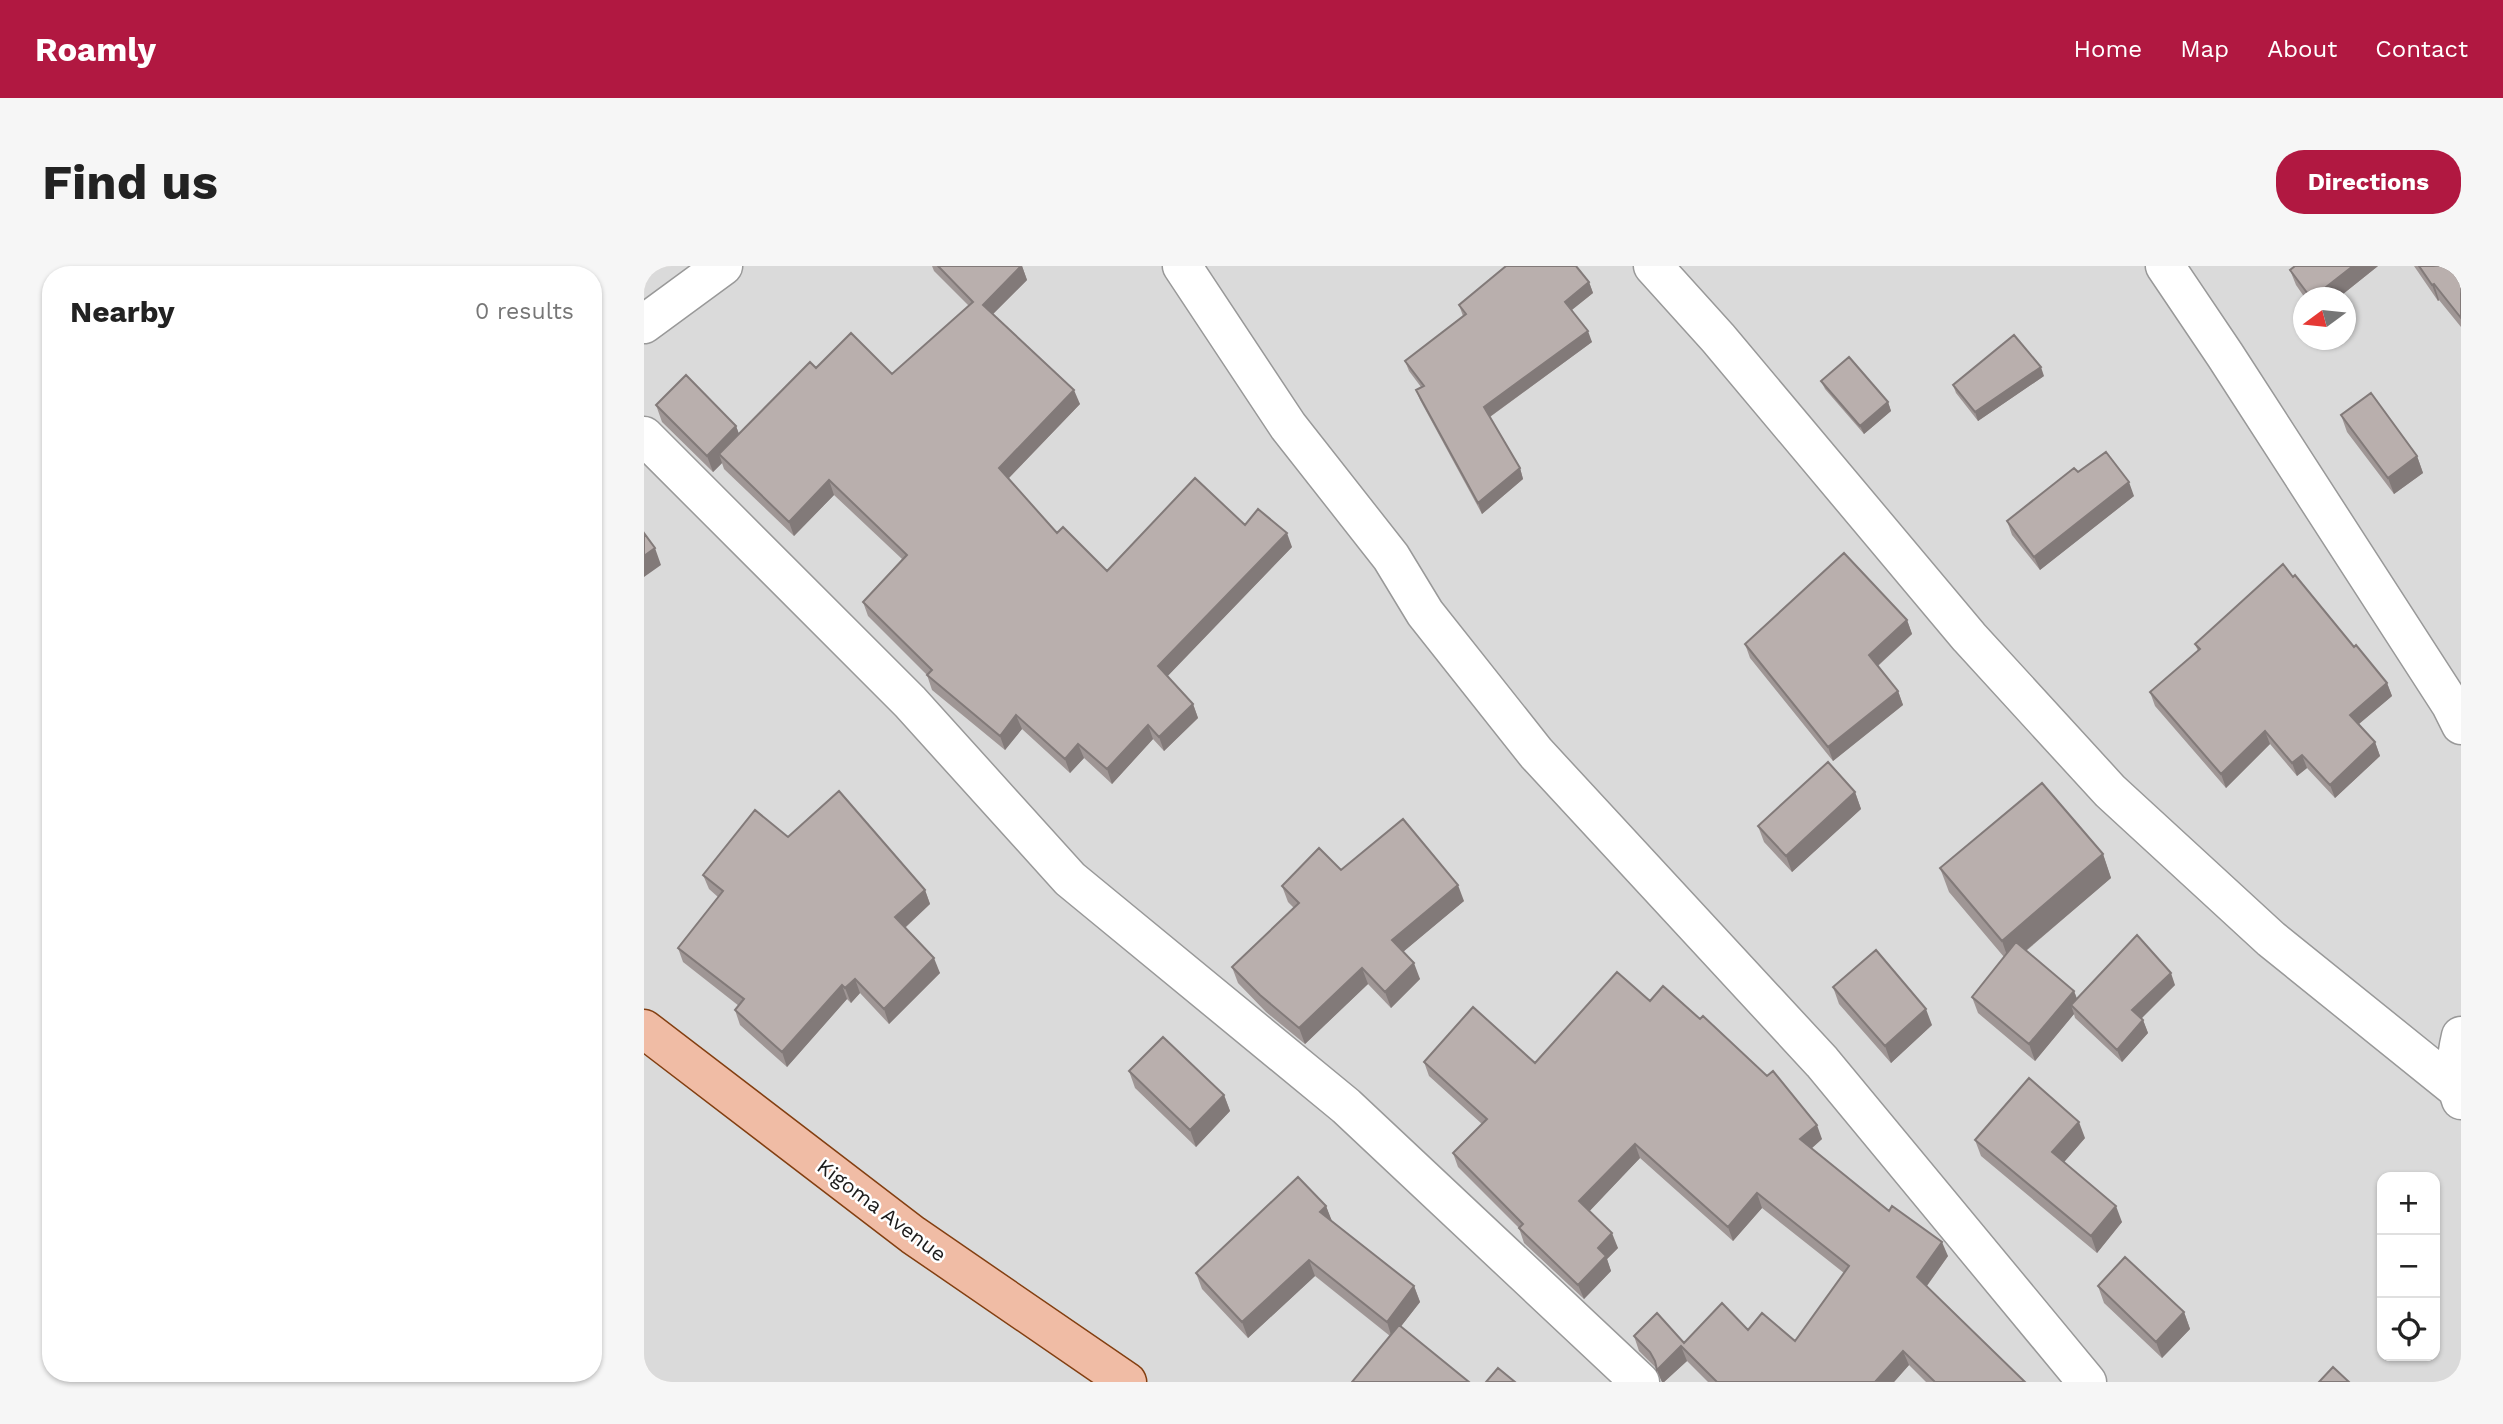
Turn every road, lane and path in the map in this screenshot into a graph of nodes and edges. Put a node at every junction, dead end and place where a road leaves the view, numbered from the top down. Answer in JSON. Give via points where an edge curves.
{"nodes":[{"id":1,"x":723,"y":266,"type":"edge"},
{"id":2,"x":1182,"y":266,"type":"edge"},
{"id":3,"x":1653,"y":266,"type":"edge"},
{"id":4,"x":2165,"y":266,"type":"edge"},
{"id":5,"x":644,"y":324,"type":"edge"},
{"id":6,"x":644,"y":436,"type":"edge"},
{"id":7,"x":2461,"y":724,"type":"edge"},
{"id":8,"x":644,"y":1028,"type":"edge"},
{"id":9,"x":2461,"y":1036,"type":"edge"},
{"id":10,"x":2459,"y":1095,"type":"edge"},
{"id":11,"x":1127,"y":1382,"type":"edge"},
{"id":12,"x":1640,"y":1382,"type":"edge"},
{"id":13,"x":2087,"y":1382,"type":"edge"}],
"edges":[{"from":1,"to":5,"type":"street"},
{"from":2,"to":13,"type":"street","via":[[1288,426],[1391,557],[1424,612],[1536,753],[1822,1062]]},
{"from":3,"to":10,"type":"street","via":[[1969,637],[2110,791],[2271,939]]},
{"from":4,"to":7,"type":"street"},
{"from":6,"to":12,"type":"street","via":[[910,702],[1070,879],[1346,1107]]},
{"from":8,"to":11,"type":"main road","name":"Kigoma Avenue","via":[[913,1235]]},
{"from":9,"to":10,"type":"street","via":[[2456,1058]]}]}
